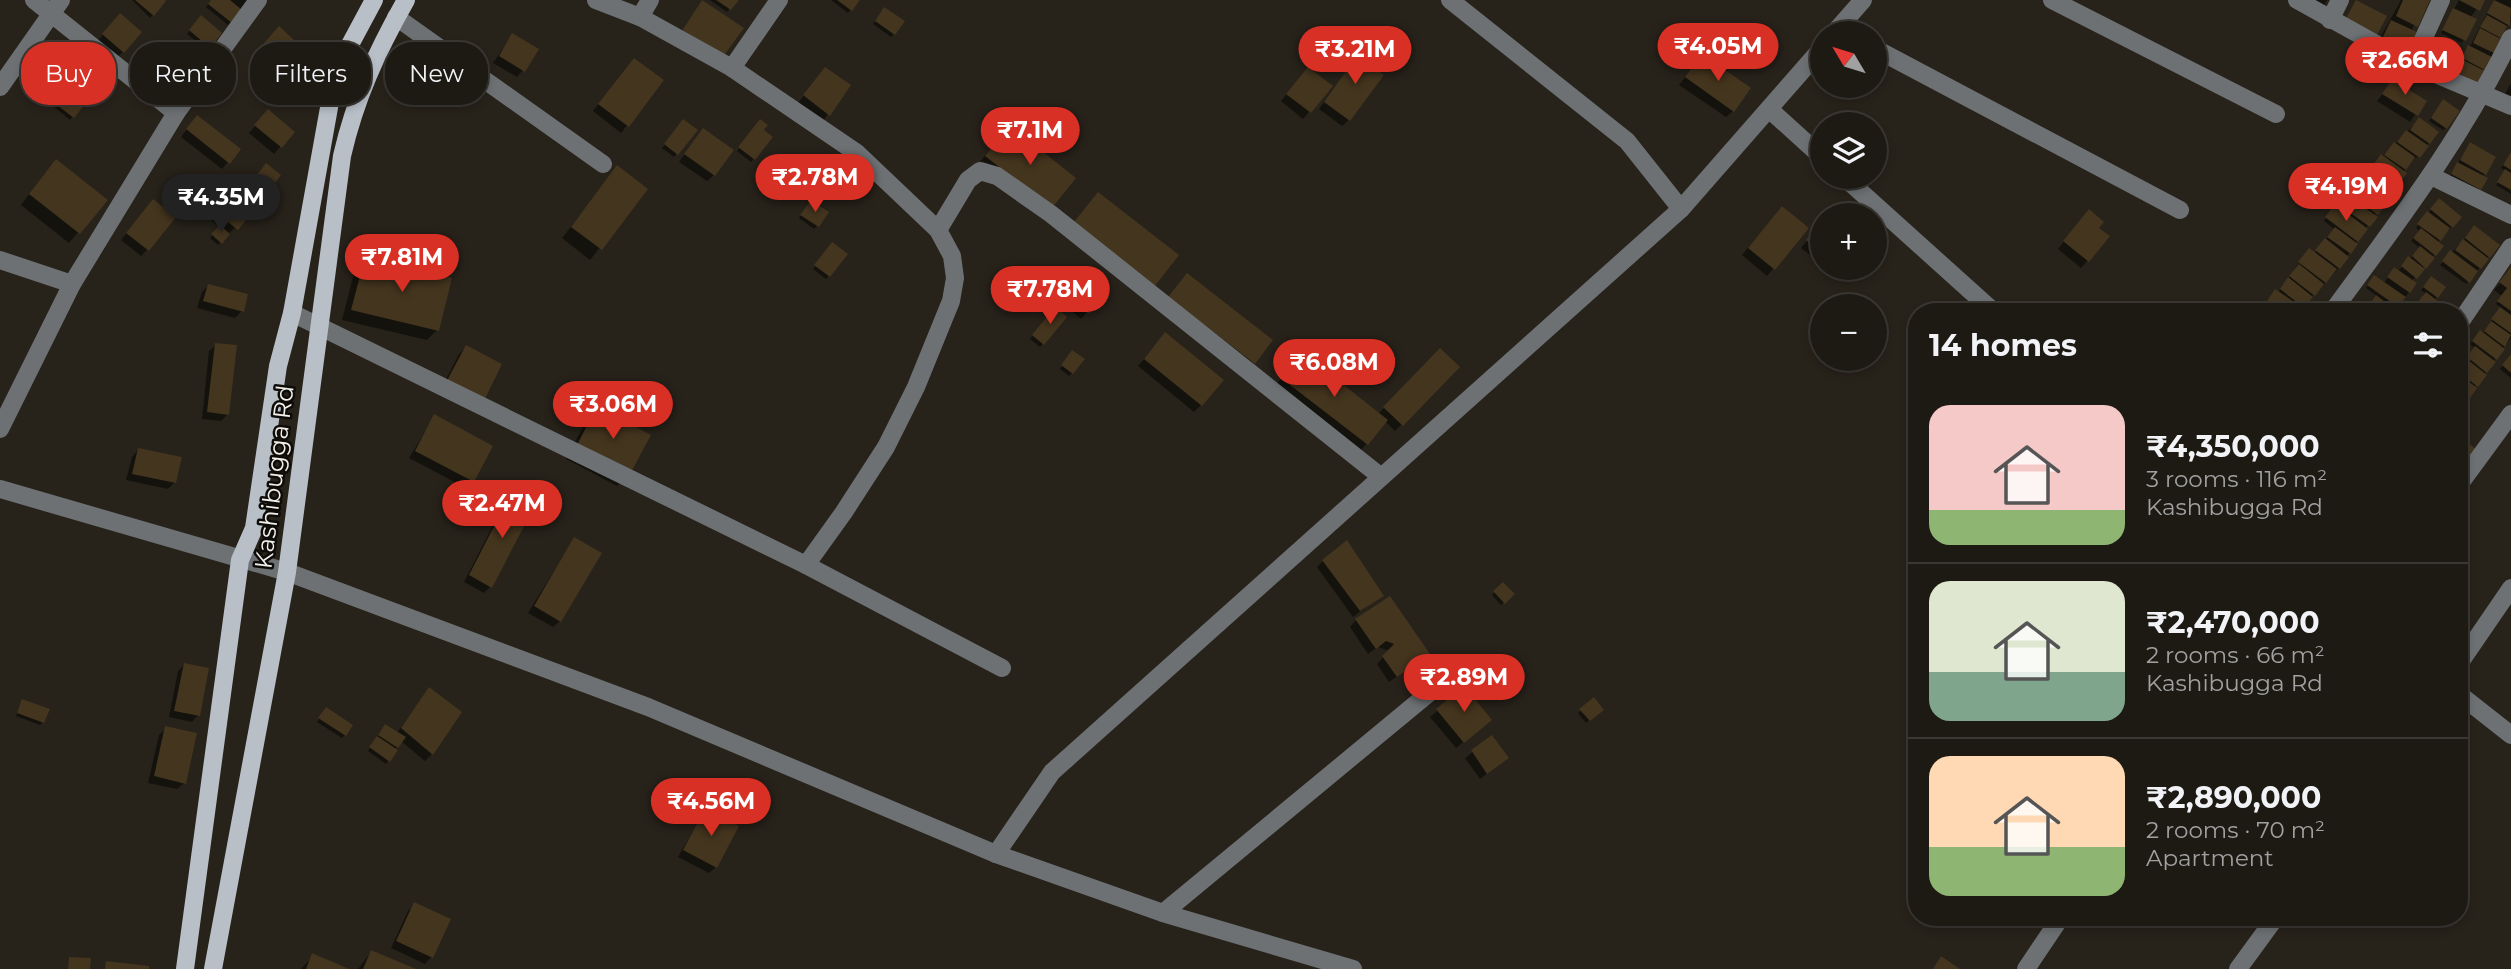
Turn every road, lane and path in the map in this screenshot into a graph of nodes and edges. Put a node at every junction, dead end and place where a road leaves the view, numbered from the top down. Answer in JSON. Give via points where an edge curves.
{"nodes":[{"id":1,"x":34,"y":0,"type":"edge"},
{"id":2,"x":258,"y":0,"type":"edge"},
{"id":3,"x":373,"y":0,"type":"edge"},
{"id":4,"x":406,"y":0,"type":"edge"},
{"id":5,"x":596,"y":0,"type":"edge"},
{"id":6,"x":650,"y":0,"type":"edge"},
{"id":7,"x":779,"y":0,"type":"edge"},
{"id":8,"x":1450,"y":0,"type":"edge"},
{"id":9,"x":1863,"y":0,"type":"edge"},
{"id":10,"x":2052,"y":0,"type":"edge"},
{"id":11,"x":2297,"y":0,"type":"edge"},
{"id":12,"x":2340,"y":0,"type":"edge"},
{"id":13,"x":2441,"y":0,"type":"edge"},
{"id":14,"x":56,"y":7,"type":"edge"},
{"id":15,"x":396,"y":17,"type":"junction"},
{"id":16,"x":640,"y":17,"type":"junction"},
{"id":17,"x":2330,"y":20,"type":"junction"},
{"id":18,"x":1847,"y":21,"type":"edge"},
{"id":19,"x":2511,"y":38,"type":"edge"},
{"id":20,"x":1887,"y":55,"type":"edge"},
{"id":21,"x":1810,"y":62,"type":"edge"},
{"id":22,"x":2412,"y":64,"type":"junction"},
{"id":23,"x":732,"y":68,"type":"junction"},
{"id":24,"x":0,"y":87,"type":"edge"},
{"id":25,"x":2483,"y":94,"type":"junction"},
{"id":26,"x":2511,"y":106,"type":"edge"},
{"id":27,"x":1770,"y":110,"type":"junction"},
{"id":28,"x":176,"y":113,"type":"junction"},
{"id":29,"x":2276,"y":114,"type":"dead end"},
{"id":30,"x":1810,"y":145,"type":"edge"},
{"id":31,"x":603,"y":164,"type":"dead end"},
{"id":32,"x":2431,"y":176,"type":"junction"},
{"id":33,"x":1857,"y":189,"type":"edge"},
{"id":34,"x":1681,"y":209,"type":"junction"},
{"id":35,"x":2180,"y":210,"type":"dead end"},
{"id":36,"x":2511,"y":215,"type":"edge"},
{"id":37,"x":938,"y":230,"type":"junction"},
{"id":38,"x":2511,"y":247,"type":"edge"},
{"id":39,"x":0,"y":260,"type":"edge"},
{"id":40,"x":72,"y":284,"type":"junction"},
{"id":41,"x":1984,"y":303,"type":"edge"},
{"id":42,"x":2339,"y":303,"type":"edge"},
{"id":43,"x":2468,"y":311,"type":"edge"},
{"id":44,"x":292,"y":313,"type":"junction"},
{"id":45,"x":319,"y":327,"type":"junction"},
{"id":46,"x":2511,"y":414,"type":"edge"},
{"id":47,"x":0,"y":429,"type":"edge"},
{"id":48,"x":2468,"y":473,"type":"edge"},
{"id":49,"x":1380,"y":476,"type":"junction"},
{"id":50,"x":0,"y":489,"type":"edge"},
{"id":51,"x":240,"y":560,"type":"junction"},
{"id":52,"x":806,"y":565,"type":"junction"},
{"id":53,"x":287,"y":572,"type":"junction"},
{"id":54,"x":2511,"y":588,"type":"edge"},
{"id":55,"x":2468,"y":651,"type":"edge"},
{"id":56,"x":1002,"y":668,"type":"dead end"},
{"id":57,"x":1429,"y":693,"type":"dead end"},
{"id":58,"x":2468,"y":701,"type":"edge"},
{"id":59,"x":2511,"y":736,"type":"edge"},
{"id":60,"x":996,"y":854,"type":"junction"},
{"id":61,"x":1163,"y":913,"type":"junction"},
{"id":62,"x":2055,"y":926,"type":"edge"},
{"id":63,"x":2269,"y":926,"type":"edge"},
{"id":64,"x":185,"y":969,"type":"edge"},
{"id":65,"x":213,"y":969,"type":"edge"},
{"id":66,"x":1353,"y":969,"type":"edge"},
{"id":67,"x":2026,"y":969,"type":"edge"},
{"id":68,"x":2238,"y":969,"type":"edge"}],
"edges":[{"from":1,"to":14,"type":"street"},
{"from":2,"to":28,"type":"street"},
{"from":3,"to":44,"type":"main road","name":"Kashibugga Rd","via":[[332,91]]},
{"from":4,"to":15,"type":"main road","name":"Kashibugga Rd"},
{"from":5,"to":16,"type":"street"},
{"from":6,"to":16,"type":"street"},
{"from":7,"to":23,"type":"street"},
{"from":8,"to":34,"type":"street","via":[[1627,141]]},
{"from":9,"to":18,"type":"street"},
{"from":10,"to":29,"type":"street"},
{"from":11,"to":17,"type":"street"},
{"from":12,"to":17,"type":"street"},
{"from":13,"to":22,"type":"street"},
{"from":14,"to":24,"type":"street"},
{"from":14,"to":28,"type":"street"},
{"from":15,"to":31,"type":"street"},
{"from":15,"to":45,"type":"main road","name":"Kashibugga Rd","via":[[352,110]]},
{"from":16,"to":23,"type":"street"},
{"from":17,"to":22,"type":"street"},
{"from":19,"to":25,"type":"street"},
{"from":20,"to":35,"type":"street"},
{"from":21,"to":27,"type":"street"},
{"from":22,"to":25,"type":"street"},
{"from":23,"to":37,"type":"street","via":[[857,153]]},
{"from":25,"to":26,"type":"street"},
{"from":25,"to":32,"type":"street"},
{"from":27,"to":30,"type":"street"},
{"from":27,"to":34,"type":"street"},
{"from":28,"to":40,"type":"street"},
{"from":32,"to":36,"type":"street"},
{"from":32,"to":42,"type":"street"},
{"from":33,"to":41,"type":"street"},
{"from":34,"to":49,"type":"street"},
{"from":37,"to":49,"type":"street","via":[[968,180],[980,171],[997,176],[1220,346]]},
{"from":37,"to":52,"type":"street","via":[[952,256],[955,278],[933,349],[886,447]]},
{"from":38,"to":43,"type":"street"},
{"from":39,"to":40,"type":"street"},
{"from":40,"to":47,"type":"street"},
{"from":44,"to":45,"type":"street"},
{"from":44,"to":51,"type":"main road","name":"Kashibugga Rd","via":[[278,366],[254,528]]},
{"from":45,"to":52,"type":"street"},
{"from":45,"to":53,"type":"main road","name":"Kashibugga Rd"},
{"from":46,"to":48,"type":"street"},
{"from":49,"to":60,"type":"street","via":[[1052,772]]},
{"from":50,"to":51,"type":"street"},
{"from":51,"to":53,"type":"street"},
{"from":51,"to":64,"type":"main road","name":"Kashibugga Rd"},
{"from":52,"to":56,"type":"street"},
{"from":53,"to":60,"type":"street","via":[[648,707]]},
{"from":53,"to":65,"type":"main road","name":"Kashibugga Rd"},
{"from":54,"to":55,"type":"street"},
{"from":57,"to":61,"type":"street"},
{"from":58,"to":59,"type":"street"},
{"from":60,"to":61,"type":"street"},
{"from":61,"to":66,"type":"street"},
{"from":62,"to":67,"type":"street"},
{"from":63,"to":68,"type":"street"}]}
